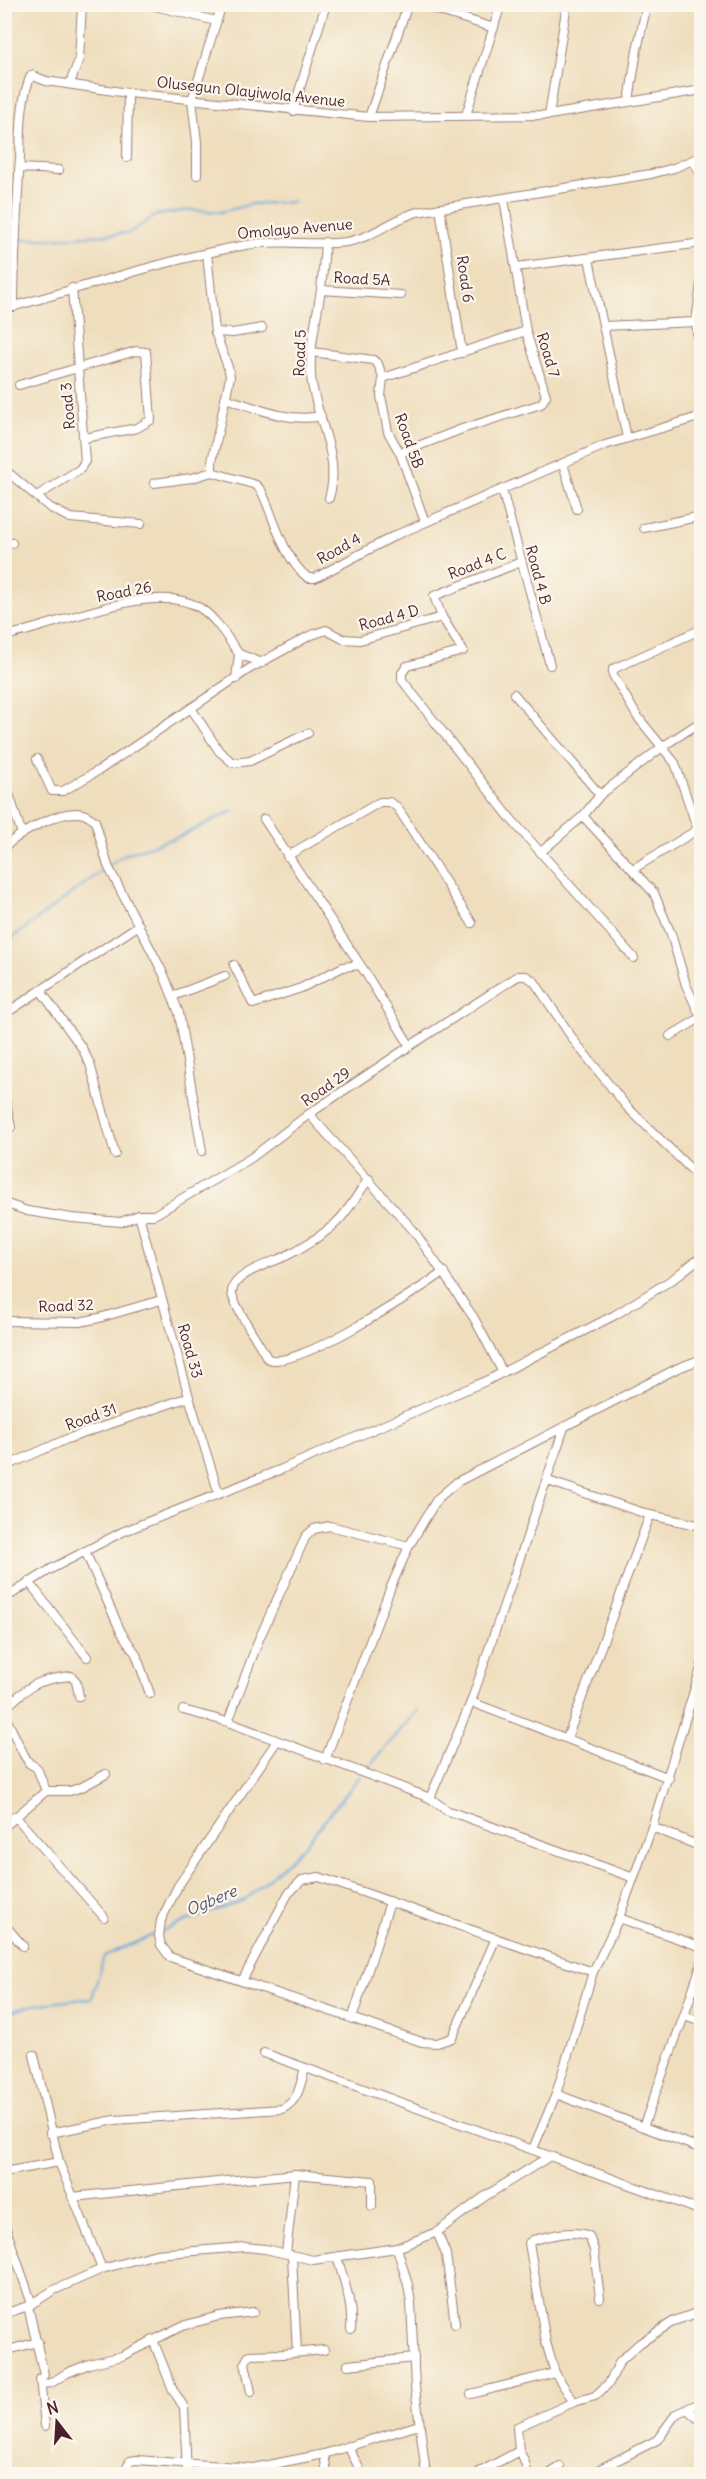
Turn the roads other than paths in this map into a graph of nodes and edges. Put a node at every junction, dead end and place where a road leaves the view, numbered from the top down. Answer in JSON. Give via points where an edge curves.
{"nodes":[{"id":1,"x":82,"y":4,"type":"edge"},
{"id":2,"x":147,"y":4,"type":"edge"},
{"id":3,"x":222,"y":4,"type":"edge"},
{"id":4,"x":326,"y":4,"type":"edge"},
{"id":5,"x":408,"y":4,"type":"edge"},
{"id":6,"x":418,"y":4,"type":"edge"},
{"id":7,"x":501,"y":4,"type":"edge"},
{"id":8,"x":567,"y":4,"type":"edge"},
{"id":9,"x":647,"y":4,"type":"edge"},
{"id":10,"x":216,"y":21,"type":"junction"},
{"id":11,"x":494,"y":28,"type":"junction"},
{"id":12,"x":70,"y":83,"type":"junction"},
{"id":13,"x":702,"y":90,"type":"edge"},
{"id":14,"x":128,"y":93,"type":"junction"},
{"id":15,"x":192,"y":100,"type":"junction"},
{"id":16,"x":629,"y":101,"type":"junction"},
{"id":17,"x":293,"y":111,"type":"junction"},
{"id":18,"x":465,"y":115,"type":"junction"},
{"id":19,"x":549,"y":115,"type":"junction"},
{"id":20,"x":369,"y":117,"type":"junction"},
{"id":21,"x":702,"y":156,"type":"edge"},
{"id":22,"x":127,"y":158,"type":"dead end"},
{"id":23,"x":693,"y":161,"type":"junction"},
{"id":24,"x":19,"y":168,"type":"junction"},
{"id":25,"x":59,"y":170,"type":"dead end"},
{"id":26,"x":197,"y":175,"type":"dead end"},
{"id":27,"x":702,"y":176,"type":"edge"},
{"id":28,"x":504,"y":199,"type":"junction"},
{"id":29,"x":440,"y":208,"type":"junction"},
{"id":30,"x":325,"y":242,"type":"junction"},
{"id":31,"x":702,"y":243,"type":"edge"},
{"id":32,"x":207,"y":253,"type":"junction"},
{"id":33,"x":589,"y":259,"type":"junction"},
{"id":34,"x":516,"y":267,"type":"junction"},
{"id":35,"x":702,"y":276,"type":"edge"},
{"id":36,"x":72,"y":288,"type":"junction"},
{"id":37,"x":321,"y":290,"type":"junction"},
{"id":38,"x":401,"y":295,"type":"dead end"},
{"id":39,"x":14,"y":307,"type":"junction"},
{"id":40,"x":4,"y":309,"type":"edge"},
{"id":41,"x":696,"y":322,"type":"junction"},
{"id":42,"x":604,"y":326,"type":"junction"},
{"id":43,"x":262,"y":328,"type":"dead end"},
{"id":44,"x":526,"y":330,"type":"junction"},
{"id":45,"x":215,"y":332,"type":"junction"},
{"id":46,"x":312,"y":352,"type":"junction"},
{"id":47,"x":462,"y":353,"type":"junction"},
{"id":48,"x":78,"y":368,"type":"junction"},
{"id":49,"x":383,"y":378,"type":"junction"},
{"id":50,"x":702,"y":378,"type":"edge"},
{"id":51,"x":19,"y":385,"type":"dead end"},
{"id":52,"x":225,"y":398,"type":"junction"},
{"id":53,"x":321,"y":416,"type":"junction"},
{"id":54,"x":702,"y":416,"type":"edge"},
{"id":55,"x":84,"y":438,"type":"junction"},
{"id":56,"x":627,"y":438,"type":"junction"},
{"id":57,"x":400,"y":453,"type":"junction"},
{"id":58,"x":563,"y":464,"type":"junction"},
{"id":59,"x":4,"y":469,"type":"edge"},
{"id":60,"x":212,"y":472,"type":"junction"},
{"id":61,"x":154,"y":483,"type":"dead end"},
{"id":62,"x":502,"y":490,"type":"junction"},
{"id":63,"x":37,"y":496,"type":"junction"},
{"id":64,"x":329,"y":498,"type":"dead end"},
{"id":65,"x":578,"y":509,"type":"dead end"},
{"id":66,"x":702,"y":516,"type":"edge"},
{"id":67,"x":425,"y":522,"type":"junction"},
{"id":68,"x":141,"y":524,"type":"dead end"},
{"id":69,"x":644,"y":528,"type":"dead end"},
{"id":70,"x":521,"y":562,"type":"junction"},
{"id":71,"x":442,"y":617,"type":"junction"},
{"id":72,"x":702,"y":629,"type":"edge"},
{"id":73,"x":4,"y":636,"type":"edge"},
{"id":74,"x":239,"y":654,"type":"junction"},
{"id":75,"x":262,"y":663,"type":"junction"},
{"id":76,"x":550,"y":666,"type":"dead end"},
{"id":77,"x":236,"y":679,"type":"junction"},
{"id":78,"x":514,"y":694,"type":"dead end"},
{"id":79,"x":191,"y":708,"type":"junction"},
{"id":80,"x":702,"y":721,"type":"edge"},
{"id":81,"x":308,"y":733,"type":"dead end"},
{"id":82,"x":662,"y":747,"type":"junction"},
{"id":83,"x":37,"y":759,"type":"dead end"},
{"id":84,"x":4,"y":778,"type":"edge"},
{"id":85,"x":600,"y":795,"type":"junction"},
{"id":86,"x":582,"y":816,"type":"junction"},
{"id":87,"x":264,"y":819,"type":"dead end"},
{"id":88,"x":697,"y":830,"type":"junction"},
{"id":89,"x":22,"y":834,"type":"junction"},
{"id":90,"x":702,"y":842,"type":"edge"},
{"id":91,"x":4,"y":846,"type":"edge"},
{"id":92,"x":542,"y":851,"type":"junction"},
{"id":93,"x":287,"y":856,"type":"junction"},
{"id":94,"x":633,"y":869,"type":"junction"},
{"id":95,"x":472,"y":923,"type":"dead end"},
{"id":96,"x":139,"y":925,"type":"junction"},
{"id":97,"x":634,"y":958,"type":"dead end"},
{"id":98,"x":360,"y":964,"type":"junction"},
{"id":99,"x":234,"y":966,"type":"dead end"},
{"id":100,"x":225,"y":976,"type":"dead end"},
{"id":101,"x":41,"y":992,"type":"junction"},
{"id":102,"x":173,"y":996,"type":"junction"},
{"id":103,"x":11,"y":1010,"type":"dead end"},
{"id":104,"x":701,"y":1017,"type":"edge"},
{"id":105,"x":670,"y":1036,"type":"dead end"},
{"id":106,"x":410,"y":1046,"type":"junction"},
{"id":107,"x":4,"y":1094,"type":"edge"},
{"id":108,"x":309,"y":1114,"type":"junction"},
{"id":109,"x":11,"y":1127,"type":"dead end"},
{"id":110,"x":202,"y":1151,"type":"dead end"},
{"id":111,"x":115,"y":1154,"type":"dead end"},
{"id":112,"x":369,"y":1179,"type":"junction"},
{"id":113,"x":702,"y":1180,"type":"edge"},
{"id":114,"x":4,"y":1203,"type":"edge"},
{"id":115,"x":139,"y":1215,"type":"junction"},
{"id":116,"x":702,"y":1256,"type":"edge"},
{"id":117,"x":444,"y":1272,"type":"junction"},
{"id":118,"x":161,"y":1300,"type":"junction"},
{"id":119,"x":4,"y":1321,"type":"edge"},
{"id":120,"x":702,"y":1359,"type":"edge"},
{"id":121,"x":502,"y":1371,"type":"junction"},
{"id":122,"x":189,"y":1397,"type":"junction"},
{"id":123,"x":564,"y":1428,"type":"junction"},
{"id":124,"x":4,"y":1467,"type":"edge"},
{"id":125,"x":548,"y":1480,"type":"junction"},
{"id":126,"x":219,"y":1494,"type":"junction"},
{"id":127,"x":650,"y":1515,"type":"junction"},
{"id":128,"x":702,"y":1526,"type":"edge"},
{"id":129,"x":410,"y":1546,"type":"junction"},
{"id":130,"x":85,"y":1551,"type":"junction"},
{"id":131,"x":29,"y":1582,"type":"junction"},
{"id":132,"x":4,"y":1599,"type":"edge"},
{"id":133,"x":87,"y":1657,"type":"dead end"},
{"id":134,"x":702,"y":1665,"type":"edge"},
{"id":135,"x":150,"y":1694,"type":"dead end"},
{"id":136,"x":79,"y":1696,"type":"dead end"},
{"id":137,"x":471,"y":1702,"type":"junction"},
{"id":138,"x":183,"y":1710,"type":"dead end"},
{"id":139,"x":4,"y":1712,"type":"edge"},
{"id":140,"x":228,"y":1722,"type":"junction"},
{"id":141,"x":567,"y":1738,"type":"junction"},
{"id":142,"x":277,"y":1741,"type":"junction"},
{"id":143,"x":325,"y":1760,"type":"junction"},
{"id":144,"x":106,"y":1774,"type":"dead end"},
{"id":145,"x":669,"y":1778,"type":"junction"},
{"id":146,"x":46,"y":1791,"type":"junction"},
{"id":147,"x":430,"y":1798,"type":"junction"},
{"id":148,"x":15,"y":1816,"type":"junction"},
{"id":149,"x":4,"y":1827,"type":"edge"},
{"id":150,"x":652,"y":1827,"type":"junction"},
{"id":151,"x":702,"y":1847,"type":"edge"},
{"id":152,"x":634,"y":1878,"type":"junction"},
{"id":153,"x":390,"y":1902,"type":"junction"},
{"id":154,"x":104,"y":1917,"type":"dead end"},
{"id":155,"x":619,"y":1918,"type":"junction"},
{"id":156,"x":4,"y":1924,"type":"edge"},
{"id":157,"x":496,"y":1938,"type":"junction"},
{"id":158,"x":23,"y":1946,"type":"dead end"},
{"id":159,"x":702,"y":1947,"type":"edge"},
{"id":160,"x":702,"y":1962,"type":"edge"},
{"id":161,"x":593,"y":1972,"type":"junction"},
{"id":162,"x":242,"y":1981,"type":"junction"},
{"id":163,"x":684,"y":2016,"type":"junction"},
{"id":164,"x":352,"y":2019,"type":"junction"},
{"id":165,"x":702,"y":2022,"type":"edge"},
{"id":166,"x":264,"y":2053,"type":"dead end"},
{"id":167,"x":34,"y":2055,"type":"dead end"},
{"id":168,"x":305,"y":2068,"type":"junction"},
{"id":169,"x":556,"y":2094,"type":"junction"},
{"id":170,"x":643,"y":2127,"type":"junction"},
{"id":171,"x":50,"y":2133,"type":"junction"},
{"id":172,"x":533,"y":2149,"type":"junction"},
{"id":173,"x":702,"y":2149,"type":"edge"},
{"id":174,"x":550,"y":2156,"type":"junction"},
{"id":175,"x":59,"y":2163,"type":"junction"},
{"id":176,"x":4,"y":2172,"type":"edge"},
{"id":177,"x":295,"y":2175,"type":"junction"},
{"id":178,"x":72,"y":2197,"type":"junction"},
{"id":179,"x":372,"y":2206,"type":"dead end"},
{"id":180,"x":702,"y":2211,"type":"edge"},
{"id":181,"x":4,"y":2223,"type":"edge"},
{"id":182,"x":437,"y":2232,"type":"junction"},
{"id":183,"x":397,"y":2248,"type":"junction"},
{"id":184,"x":289,"y":2255,"type":"junction"},
{"id":185,"x":337,"y":2257,"type":"junction"},
{"id":186,"x":102,"y":2269,"type":"junction"},
{"id":187,"x":600,"y":2298,"type":"dead end"},
{"id":188,"x":30,"y":2305,"type":"junction"},
{"id":189,"x":702,"y":2311,"type":"edge"},
{"id":190,"x":254,"y":2312,"type":"dead end"},
{"id":191,"x":4,"y":2314,"type":"edge"},
{"id":192,"x":455,"y":2324,"type":"dead end"},
{"id":193,"x":351,"y":2329,"type":"dead end"},
{"id":194,"x":153,"y":2340,"type":"junction"},
{"id":195,"x":38,"y":2342,"type":"junction"},
{"id":196,"x":324,"y":2350,"type":"dead end"},
{"id":197,"x":4,"y":2351,"type":"edge"},
{"id":198,"x":297,"y":2352,"type":"junction"},
{"id":199,"x":414,"y":2358,"type":"junction"},
{"id":200,"x":348,"y":2365,"type":"dead end"},
{"id":201,"x":555,"y":2373,"type":"junction"},
{"id":202,"x":42,"y":2384,"type":"junction"},
{"id":203,"x":251,"y":2392,"type":"dead end"},
{"id":204,"x":471,"y":2394,"type":"dead end"},
{"id":205,"x":574,"y":2402,"type":"junction"},
{"id":206,"x":702,"y":2402,"type":"edge"},
{"id":207,"x":688,"y":2409,"type":"junction"},
{"id":208,"x":702,"y":2422,"type":"edge"},
{"id":209,"x":419,"y":2425,"type":"junction"},
{"id":210,"x":45,"y":2426,"type":"dead end"},
{"id":211,"x":348,"y":2446,"type":"junction"},
{"id":212,"x":519,"y":2451,"type":"junction"},
{"id":213,"x":324,"y":2454,"type":"junction"},
{"id":214,"x":187,"y":2463,"type":"junction"},
{"id":215,"x":560,"y":2467,"type":"dead end"},
{"id":216,"x":598,"y":2470,"type":"dead end"},
{"id":217,"x":123,"y":2475,"type":"edge"},
{"id":218,"x":187,"y":2475,"type":"edge"},
{"id":219,"x":327,"y":2475,"type":"edge"},
{"id":220,"x":362,"y":2475,"type":"edge"},
{"id":221,"x":426,"y":2475,"type":"edge"},
{"id":222,"x":476,"y":2475,"type":"edge"},
{"id":223,"x":528,"y":2475,"type":"edge"},
{"id":224,"x":549,"y":2475,"type":"edge"}],
"edges":[{"from":1,"to":12,"type":"street","via":[[79,60]]},
{"from":2,"to":10,"type":"street"},
{"from":3,"to":10,"type":"street"},
{"from":4,"to":17,"type":"street"},
{"from":5,"to":20,"type":"street"},
{"from":6,"to":11,"type":"street"},
{"from":7,"to":11,"type":"street"},
{"from":8,"to":19,"type":"street"},
{"from":9,"to":16,"type":"street"},
{"from":10,"to":15,"type":"street"},
{"from":11,"to":18,"type":"street"},
{"from":12,"to":14,"type":"street","name":"Olusegun Olayiwola Avenue"},
{"from":12,"to":24,"type":"street","name":"Olusegun Olayiwola Avenue","via":[[31,75],[24,98]]},
{"from":13,"to":16,"type":"street","name":"Olusegun Olayiwola Avenue"},
{"from":14,"to":15,"type":"street","name":"Olusegun Olayiwola Avenue"},
{"from":14,"to":22,"type":"street"},
{"from":15,"to":17,"type":"street","name":"Olusegun Olayiwola Avenue"},
{"from":15,"to":26,"type":"street"},
{"from":16,"to":19,"type":"street","name":"Olusegun Olayiwola Avenue"},
{"from":17,"to":20,"type":"street","name":"Olusegun Olayiwola Avenue"},
{"from":18,"to":19,"type":"street","name":"Olusegun Olayiwola Avenue"},
{"from":18,"to":20,"type":"street","name":"Olusegun Olayiwola Avenue"},
{"from":21,"to":23,"type":"street","name":"Omolayo Avenue"},
{"from":23,"to":27,"type":"street"},
{"from":23,"to":28,"type":"street","name":"Omolayo Avenue","via":[[651,174]]},
{"from":24,"to":25,"type":"street"},
{"from":24,"to":39,"type":"street","name":"Olusegun Olayiwola Avenue"},
{"from":28,"to":29,"type":"street","name":"Omolayo Avenue"},
{"from":28,"to":34,"type":"street","name":"Road 7"},
{"from":29,"to":30,"type":"street","name":"Omolayo Avenue","via":[[401,217],[364,237]]},
{"from":29,"to":47,"type":"street","name":"Road 6"},
{"from":30,"to":32,"type":"street","name":"Omolayo Avenue","via":[[274,242]]},
{"from":30,"to":37,"type":"street","name":"Road 5"},
{"from":31,"to":33,"type":"street"},
{"from":32,"to":36,"type":"street","name":"Omolayo Avenue"},
{"from":32,"to":45,"type":"street"},
{"from":33,"to":34,"type":"street"},
{"from":33,"to":42,"type":"street"},
{"from":34,"to":44,"type":"street","name":"Road 7"},
{"from":35,"to":41,"type":"street"},
{"from":36,"to":39,"type":"street","name":"Omolayo Avenue"},
{"from":36,"to":48,"type":"street","name":"Road 3"},
{"from":37,"to":38,"type":"street","name":"Road 5A"},
{"from":37,"to":46,"type":"street","name":"Road 5"},
{"from":39,"to":40,"type":"street","name":"Omolayo Avenue"},
{"from":41,"to":42,"type":"street"},
{"from":41,"to":50,"type":"street"},
{"from":42,"to":56,"type":"street"},
{"from":43,"to":45,"type":"street"},
{"from":44,"to":47,"type":"street"},
{"from":44,"to":57,"type":"street","name":"Road 7","via":[[545,401]]},
{"from":45,"to":52,"type":"street","via":[[230,370]]},
{"from":46,"to":49,"type":"street","via":[[373,360]]},
{"from":46,"to":53,"type":"street","name":"Road 5","via":[[313,391]]},
{"from":47,"to":49,"type":"street"},
{"from":48,"to":51,"type":"street"},
{"from":48,"to":55,"type":"street","name":"Road 3"},
{"from":48,"to":55,"type":"street","via":[[136,351],[146,352],[152,420]]},
{"from":49,"to":57,"type":"street","name":"Road 5B","via":[[381,396],[387,425]]},
{"from":52,"to":53,"type":"street","via":[[291,418]]},
{"from":52,"to":60,"type":"street"},
{"from":53,"to":64,"type":"street","name":"Road 5","via":[[332,456],[334,478]]},
{"from":54,"to":56,"type":"street","name":"Road 4"},
{"from":55,"to":63,"type":"street","name":"Road 3","via":[[83,465]]},
{"from":56,"to":58,"type":"street","name":"Road 4"},
{"from":57,"to":67,"type":"street","name":"Road 5B"},
{"from":58,"to":62,"type":"street","name":"Road 4"},
{"from":58,"to":65,"type":"street"},
{"from":59,"to":63,"type":"street"},
{"from":60,"to":61,"type":"street"},
{"from":60,"to":67,"type":"street","name":"Road 4","via":[[261,490],[285,547],[308,578],[315,578]]},
{"from":62,"to":67,"type":"street","name":"Road 4"},
{"from":62,"to":70,"type":"street","name":"Road 4 B"},
{"from":63,"to":68,"type":"street","via":[[70,518]]},
{"from":66,"to":69,"type":"street"},
{"from":70,"to":71,"type":"street","name":"Road 4 C","via":[[434,596]]},
{"from":70,"to":76,"type":"street","name":"Road 4 B"},
{"from":71,"to":75,"type":"street","name":"Road 4 D","via":[[360,640],[343,639],[326,630]]},
{"from":71,"to":92,"type":"street","name":"Road 4 C","via":[[463,651],[407,666],[402,680],[511,819]]},
{"from":72,"to":82,"type":"street","via":[[613,669],[637,716]]},
{"from":73,"to":74,"type":"street","name":"Road 26","via":[[122,604],[171,599],[202,609]]},
{"from":74,"to":75,"type":"street"},
{"from":74,"to":77,"type":"street"},
{"from":75,"to":77,"type":"street"},
{"from":77,"to":79,"type":"street"},
{"from":78,"to":85,"type":"street"},
{"from":79,"to":81,"type":"street","via":[[219,751],[233,763],[250,761]]},
{"from":79,"to":83,"type":"street","via":[[63,791],[50,788]]},
{"from":80,"to":82,"type":"street"},
{"from":82,"to":85,"type":"street"},
{"from":82,"to":88,"type":"street","via":[[675,763]]},
{"from":84,"to":89,"type":"street"},
{"from":85,"to":86,"type":"street"},
{"from":86,"to":92,"type":"street"},
{"from":86,"to":94,"type":"street"},
{"from":87,"to":93,"type":"street"},
{"from":88,"to":90,"type":"street"},
{"from":88,"to":94,"type":"street"},
{"from":89,"to":91,"type":"street"},
{"from":89,"to":96,"type":"street","via":[[72,813],[95,821],[108,864]]},
{"from":92,"to":97,"type":"street"},
{"from":93,"to":95,"type":"street","via":[[380,802],[389,802],[397,807]]},
{"from":93,"to":98,"type":"street"},
{"from":94,"to":104,"type":"street","via":[[660,905],[686,985]]},
{"from":96,"to":101,"type":"street"},
{"from":96,"to":102,"type":"street"},
{"from":98,"to":99,"type":"street","via":[[343,967],[308,986],[253,1004]]},
{"from":98,"to":106,"type":"street"},
{"from":100,"to":102,"type":"street"},
{"from":101,"to":103,"type":"street"},
{"from":101,"to":111,"type":"street","via":[[90,1064]]},
{"from":102,"to":110,"type":"street","via":[[188,1059]]},
{"from":104,"to":105,"type":"street"},
{"from":106,"to":108,"type":"street","name":"Road 29"},
{"from":106,"to":113,"type":"street","name":"Road 29","via":[[504,984],[526,976],[534,981],[575,1042],[627,1107]]},
{"from":107,"to":109,"type":"street"},
{"from":108,"to":112,"type":"street"},
{"from":108,"to":115,"type":"street","name":"Road 29","via":[[230,1171],[154,1215]]},
{"from":112,"to":117,"type":"street"},
{"from":112,"to":117,"type":"street","via":[[335,1224],[301,1248],[249,1272],[233,1286],[236,1304],[267,1358],[283,1361],[334,1340]]},
{"from":114,"to":115,"type":"street","name":"Road 29","via":[[27,1211],[82,1219],[121,1222]]},
{"from":115,"to":118,"type":"street","name":"Road 33"},
{"from":116,"to":121,"type":"street","via":[[615,1315]]},
{"from":117,"to":121,"type":"street","via":[[478,1324]]},
{"from":118,"to":119,"type":"street","name":"Road 32","via":[[80,1322]]},
{"from":118,"to":122,"type":"street","name":"Road 33"},
{"from":120,"to":123,"type":"street"},
{"from":121,"to":126,"type":"street","via":[[386,1425]]},
{"from":122,"to":124,"type":"street","name":"Road 31","via":[[67,1439]]},
{"from":122,"to":126,"type":"street","name":"Road 33"},
{"from":123,"to":125,"type":"street"},
{"from":123,"to":129,"type":"street","via":[[445,1490]]},
{"from":125,"to":127,"type":"street"},
{"from":125,"to":137,"type":"street"},
{"from":126,"to":130,"type":"street","via":[[122,1532]]},
{"from":127,"to":128,"type":"street"},
{"from":127,"to":141,"type":"street"},
{"from":129,"to":140,"type":"street","via":[[330,1526],[314,1528],[306,1536],[260,1639]]},
{"from":129,"to":143,"type":"street"},
{"from":130,"to":131,"type":"street"},
{"from":130,"to":135,"type":"street","via":[[121,1632],[136,1654]]},
{"from":131,"to":132,"type":"street"},
{"from":131,"to":133,"type":"street"},
{"from":134,"to":145,"type":"street"},
{"from":136,"to":139,"type":"street","via":[[71,1676],[47,1679],[21,1692]]},
{"from":137,"to":141,"type":"street"},
{"from":137,"to":147,"type":"street"},
{"from":138,"to":140,"type":"street"},
{"from":139,"to":146,"type":"street"},
{"from":140,"to":142,"type":"street"},
{"from":141,"to":145,"type":"street"},
{"from":142,"to":143,"type":"street"},
{"from":142,"to":162,"type":"street","via":[[178,1886],[159,1926],[161,1945],[170,1957]]},
{"from":143,"to":147,"type":"street"},
{"from":144,"to":146,"type":"street","via":[[70,1791]]},
{"from":145,"to":150,"type":"street"},
{"from":146,"to":148,"type":"street"},
{"from":147,"to":152,"type":"street","via":[[446,1810]]},
{"from":148,"to":149,"type":"street"},
{"from":148,"to":154,"type":"street"},
{"from":150,"to":151,"type":"street"},
{"from":150,"to":152,"type":"street"},
{"from":152,"to":155,"type":"street"},
{"from":153,"to":157,"type":"street"},
{"from":153,"to":162,"type":"street","via":[[320,1877],[302,1880],[288,1894]]},
{"from":153,"to":164,"type":"street"},
{"from":155,"to":159,"type":"street"},
{"from":155,"to":161,"type":"street"},
{"from":156,"to":158,"type":"street"},
{"from":157,"to":161,"type":"street"},
{"from":157,"to":164,"type":"street","via":[[452,2038],[422,2042]]},
{"from":160,"to":163,"type":"street"},
{"from":161,"to":169,"type":"street"},
{"from":162,"to":164,"type":"street"},
{"from":163,"to":165,"type":"street"},
{"from":163,"to":170,"type":"street"},
{"from":166,"to":168,"type":"street"},
{"from":167,"to":171,"type":"street"},
{"from":168,"to":171,"type":"street","via":[[296,2099],[282,2109],[115,2120]]},
{"from":168,"to":172,"type":"street"},
{"from":169,"to":170,"type":"street"},
{"from":169,"to":172,"type":"street"},
{"from":170,"to":173,"type":"street"},
{"from":171,"to":175,"type":"street"},
{"from":172,"to":174,"type":"street"},
{"from":174,"to":180,"type":"street"},
{"from":174,"to":182,"type":"street"},
{"from":175,"to":176,"type":"street"},
{"from":175,"to":178,"type":"street"},
{"from":177,"to":178,"type":"street"},
{"from":177,"to":179,"type":"street","via":[[372,2181]]},
{"from":177,"to":184,"type":"street"},
{"from":178,"to":186,"type":"street"},
{"from":181,"to":188,"type":"street"},
{"from":182,"to":183,"type":"street"},
{"from":182,"to":192,"type":"street","via":[[446,2254]]},
{"from":183,"to":185,"type":"street"},
{"from":183,"to":199,"type":"street","via":[[408,2285]]},
{"from":184,"to":185,"type":"street","via":[[313,2260]]},
{"from":184,"to":186,"type":"street","via":[[245,2247],[180,2251]]},
{"from":184,"to":198,"type":"street"},
{"from":185,"to":193,"type":"street","via":[[352,2314]]},
{"from":186,"to":188,"type":"street"},
{"from":187,"to":201,"type":"street","via":[[590,2236],[564,2234],[529,2243],[541,2320]]},
{"from":188,"to":191,"type":"street"},
{"from":188,"to":195,"type":"street"},
{"from":189,"to":205,"type":"street","via":[[674,2321],[640,2343],[620,2361],[602,2391],[595,2397]]},
{"from":190,"to":194,"type":"street","via":[[182,2326]]},
{"from":194,"to":202,"type":"street","via":[[122,2356],[89,2364]]},
{"from":194,"to":214,"type":"street","via":[[184,2407]]},
{"from":195,"to":197,"type":"street"},
{"from":195,"to":202,"type":"street"},
{"from":196,"to":198,"type":"street"},
{"from":198,"to":203,"type":"street","via":[[249,2355],[245,2362]]},
{"from":199,"to":200,"type":"street"},
{"from":199,"to":209,"type":"street"},
{"from":201,"to":204,"type":"street"},
{"from":201,"to":205,"type":"street"},
{"from":202,"to":210,"type":"street"},
{"from":205,"to":212,"type":"street","via":[[517,2427]]},
{"from":206,"to":207,"type":"street"},
{"from":207,"to":208,"type":"street"},
{"from":207,"to":216,"type":"street","via":[[676,2414],[657,2440]]},
{"from":209,"to":211,"type":"street"},
{"from":209,"to":221,"type":"street"},
{"from":211,"to":213,"type":"street"},
{"from":211,"to":220,"type":"street"},
{"from":212,"to":222,"type":"street"},
{"from":212,"to":223,"type":"street"},
{"from":213,"to":214,"type":"street","via":[[253,2468]]},
{"from":213,"to":219,"type":"street"},
{"from":214,"to":217,"type":"street","via":[[130,2461]]},
{"from":214,"to":218,"type":"street"},
{"from":215,"to":224,"type":"street"}]}
